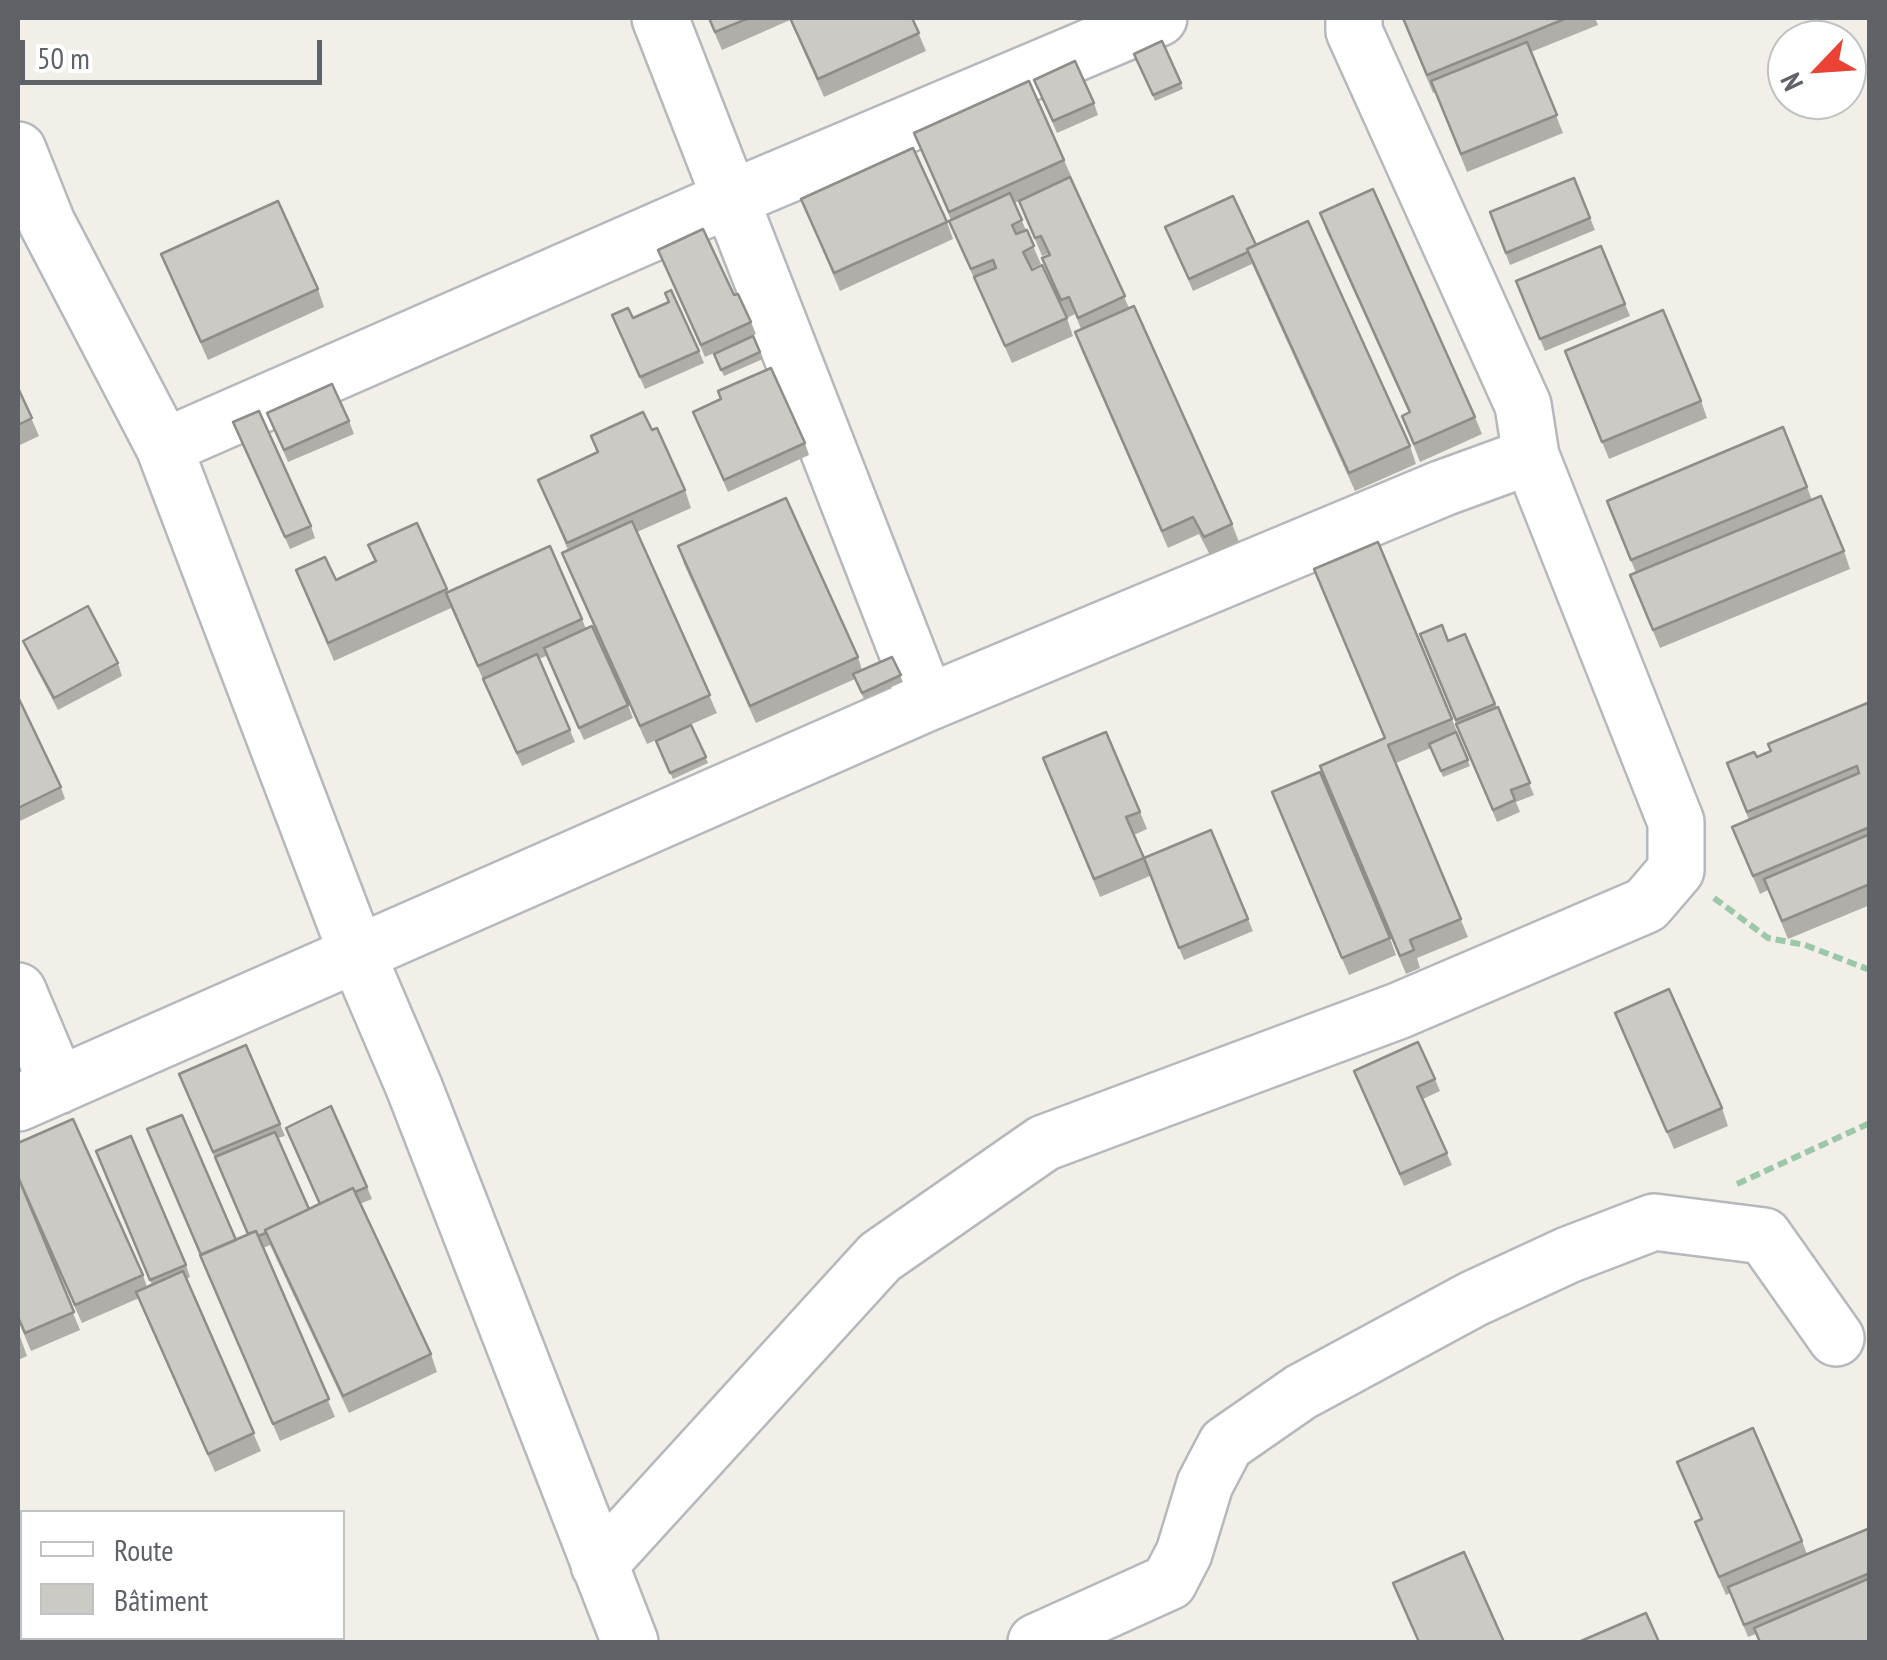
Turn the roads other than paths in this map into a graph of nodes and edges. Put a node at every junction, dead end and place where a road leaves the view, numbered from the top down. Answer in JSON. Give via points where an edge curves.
{"nodes":[{"id":1,"x":660,"y":18,"type":"edge"},
{"id":2,"x":1159,"y":18,"type":"edge"},
{"id":3,"x":1354,"y":18,"type":"edge"},
{"id":4,"x":18,"y":150,"type":"edge"},
{"id":5,"x":730,"y":199,"type":"junction"},
{"id":6,"x":164,"y":448,"type":"junction"},
{"id":7,"x":1531,"y":456,"type":"junction"},
{"id":8,"x":927,"y":704,"type":"junction"},
{"id":9,"x":358,"y":956,"type":"junction"},
{"id":10,"x":18,"y":991,"type":"edge"},
{"id":11,"x":38,"y":1094,"type":"edge"},
{"id":12,"x":1836,"y":1338,"type":"dead end"},
{"id":13,"x":599,"y":1565,"type":"junction"},
{"id":14,"x":630,"y":1642,"type":"edge"},
{"id":15,"x":1036,"y":1642,"type":"edge"}],
"edges":[{"from":1,"to":5,"type":"street"},
{"from":2,"to":5,"type":"street"},
{"from":3,"to":7,"type":"street","via":[[1354,31],[1523,405]]},
{"from":4,"to":6,"type":"street","via":[[47,224]]},
{"from":5,"to":6,"type":"street"},
{"from":5,"to":8,"type":"street"},
{"from":6,"to":9,"type":"street"},
{"from":7,"to":8,"type":"street"},
{"from":7,"to":13,"type":"street","via":[[1676,822],[1676,870],[1646,905],[1398,1010],[1044,1142],[880,1257]]},
{"from":8,"to":9,"type":"street"},
{"from":9,"to":11,"type":"street"},
{"from":9,"to":13,"type":"street"},
{"from":10,"to":11,"type":"street"},
{"from":12,"to":15,"type":"street","via":[[1764,1236],[1654,1222],[1585,1248],[1472,1299],[1301,1392],[1226,1444],[1168,1582]]},
{"from":13,"to":14,"type":"street"}]}
